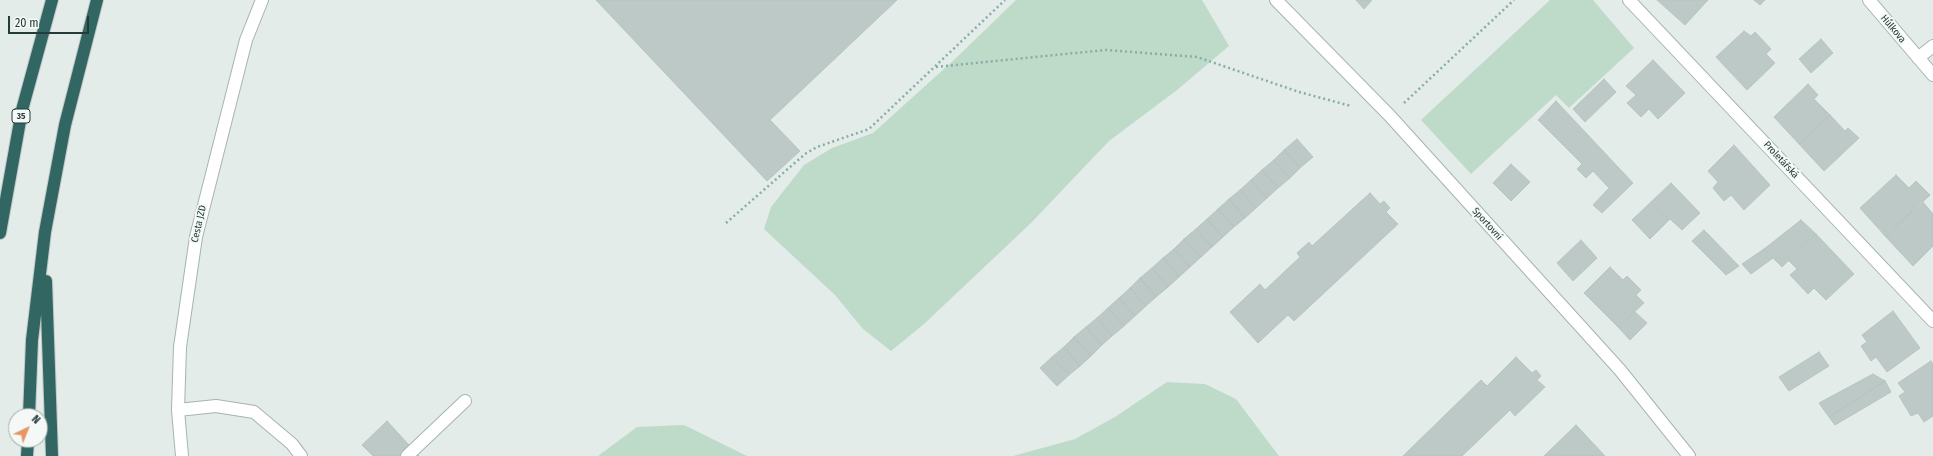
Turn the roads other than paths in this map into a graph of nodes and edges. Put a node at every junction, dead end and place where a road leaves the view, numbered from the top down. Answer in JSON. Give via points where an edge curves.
{"nodes":[{"id":1,"x":52,"y":0,"type":"edge"},
{"id":2,"x":97,"y":0,"type":"edge"},
{"id":3,"x":262,"y":0,"type":"edge"},
{"id":4,"x":1276,"y":0,"type":"edge"},
{"id":5,"x":1629,"y":0,"type":"edge"},
{"id":6,"x":1869,"y":0,"type":"edge"},
{"id":7,"x":1933,"y":46,"type":"edge"},
{"id":8,"x":1918,"y":58,"type":"junction"},
{"id":9,"x":1933,"y":75,"type":"edge"},
{"id":10,"x":45,"y":232,"type":"junction"},
{"id":11,"x":0,"y":233,"type":"edge"},
{"id":12,"x":1933,"y":321,"type":"edge"},
{"id":13,"x":464,"y":401,"type":"dead end"},
{"id":14,"x":29,"y":408,"type":"edge"},
{"id":15,"x":178,"y":410,"type":"junction"},
{"id":16,"x":52,"y":456,"type":"edge"},
{"id":17,"x":182,"y":456,"type":"edge"},
{"id":18,"x":301,"y":456,"type":"edge"},
{"id":19,"x":407,"y":456,"type":"edge"},
{"id":20,"x":1689,"y":456,"type":"edge"}],
"edges":[{"from":1,"to":11,"type":"highway","number":"35","via":[[22,110]]},
{"from":2,"to":10,"type":"highway","via":[[65,125]]},
{"from":3,"to":15,"type":"street","name":"Cesta JZD","via":[[246,40],[196,237],[180,347]]},
{"from":4,"to":20,"type":"street","name":"Sportovní","via":[[1390,116],[1620,370]]},
{"from":5,"to":12,"type":"street","name":"Proletářská"},
{"from":6,"to":8,"type":"street","name":"Hůlkova"},
{"from":7,"to":8,"type":"street"},
{"from":8,"to":9,"type":"street","name":"Hůlkova"},
{"from":10,"to":14,"type":"highway","via":[[32,340]]},
{"from":10,"to":16,"type":"highway"},
{"from":13,"to":19,"type":"street"},
{"from":15,"to":17,"type":"street","name":"Cesta JZD"},
{"from":15,"to":18,"type":"street","via":[[216,406],[254,412],[292,444]]}]}
